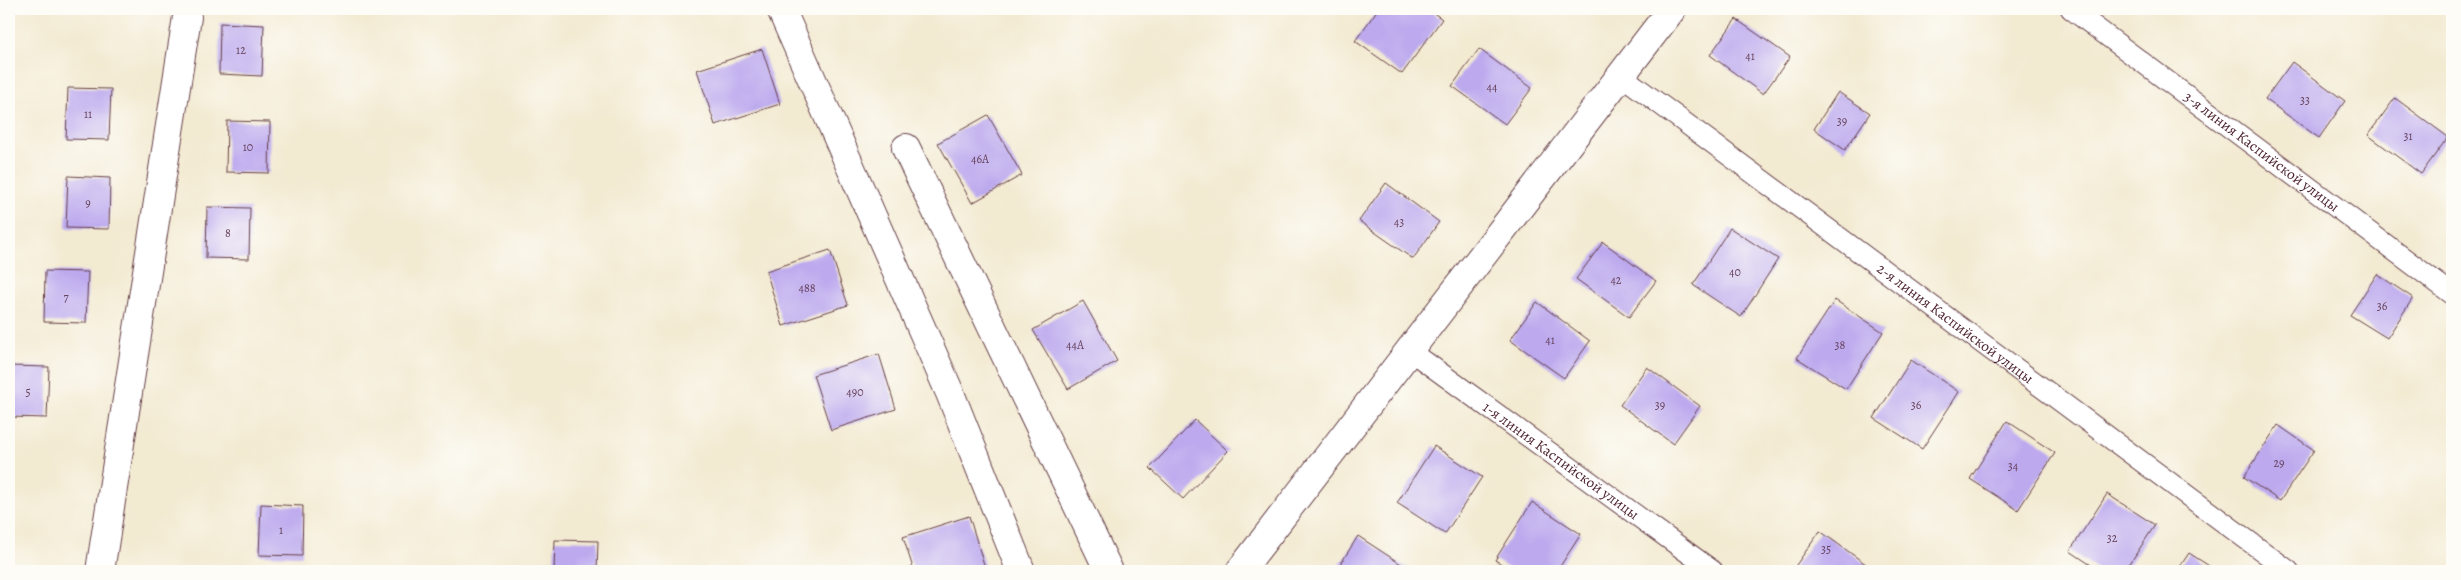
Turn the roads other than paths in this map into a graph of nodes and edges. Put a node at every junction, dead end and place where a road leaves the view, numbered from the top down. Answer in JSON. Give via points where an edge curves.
{"nodes":[{"id":1,"x":781,"y":9,"type":"edge"},
{"id":2,"x":1672,"y":9,"type":"edge"},
{"id":3,"x":2071,"y":9,"type":"edge"},
{"id":4,"x":186,"y":17,"type":"dead end"},
{"id":5,"x":1622,"y":76,"type":"junction"},
{"id":6,"x":906,"y":148,"type":"dead end"},
{"id":7,"x":2452,"y":294,"type":"edge"},
{"id":8,"x":1409,"y":350,"type":"junction"},
{"id":9,"x":100,"y":571,"type":"edge"},
{"id":10,"x":1020,"y":571,"type":"edge"},
{"id":11,"x":1109,"y":571,"type":"edge"},
{"id":12,"x":1240,"y":571,"type":"edge"},
{"id":13,"x":1713,"y":571,"type":"edge"},
{"id":14,"x":2289,"y":571,"type":"edge"}],
"edges":[{"from":1,"to":10,"type":"street","via":[[950,393]]},
{"from":2,"to":5,"type":"street"},
{"from":3,"to":7,"type":"lane","name":"3-я линия Каспийской улицы"},
{"from":4,"to":9,"type":"street"},
{"from":5,"to":8,"type":"street"},
{"from":5,"to":14,"type":"lane","name":"2-я линия Каспийской улицы"},
{"from":6,"to":11,"type":"street"},
{"from":8,"to":12,"type":"street"},
{"from":8,"to":13,"type":"lane","name":"1-я линия Каспийской улицы"}]}
